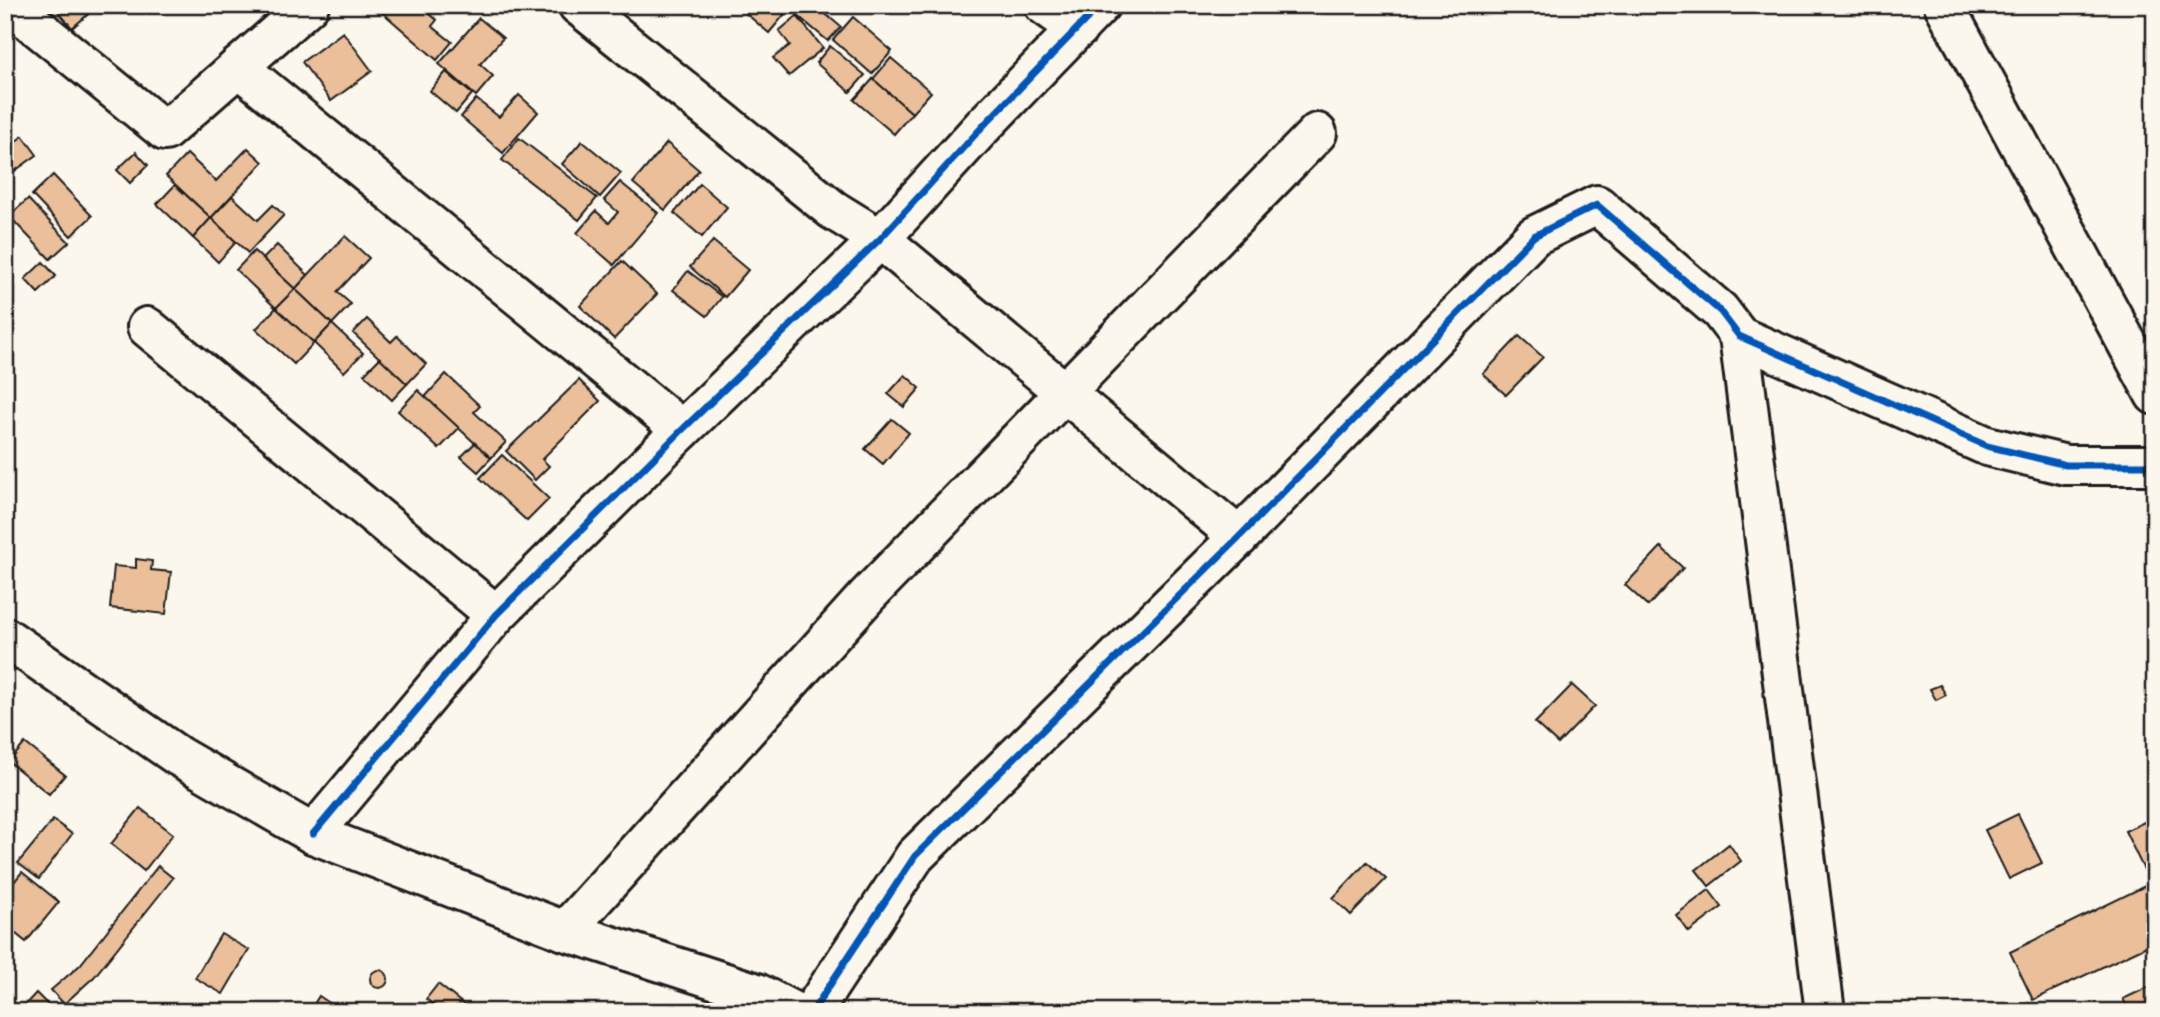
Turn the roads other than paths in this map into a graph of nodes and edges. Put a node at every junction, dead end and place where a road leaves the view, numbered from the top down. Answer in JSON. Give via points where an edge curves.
{"nodes":[{"id":1,"x":10,"y":5,"type":"edge"},
{"id":2,"x":309,"y":5,"type":"edge"},
{"id":3,"x":578,"y":5,"type":"edge"},
{"id":4,"x":1044,"y":5,"type":"edge"},
{"id":5,"x":1944,"y":5,"type":"edge"},
{"id":6,"x":1089,"y":17,"type":"edge"},
{"id":7,"x":238,"y":67,"type":"junction"},
{"id":8,"x":1317,"y":134,"type":"dead end"},
{"id":9,"x":880,"y":239,"type":"junction"},
{"id":10,"x":147,"y":327,"type":"dead end"},
{"id":11,"x":1738,"y":336,"type":"junction"},
{"id":12,"x":1066,"y":393,"type":"junction"},
{"id":13,"x":2155,"y":395,"type":"edge"},
{"id":14,"x":682,"y":430,"type":"junction"},
{"id":15,"x":2155,"y":465,"type":"edge"},
{"id":16,"x":1239,"y":537,"type":"junction"},
{"id":17,"x":496,"y":615,"type":"junction"},
{"id":18,"x":5,"y":637,"type":"edge"},
{"id":19,"x":313,"y":834,"type":"junction"},
{"id":20,"x":565,"y":931,"type":"junction"},
{"id":21,"x":794,"y":1012,"type":"edge"},
{"id":22,"x":812,"y":1012,"type":"edge"},
{"id":23,"x":1825,"y":1012,"type":"edge"}],
"edges":[{"from":1,"to":7,"type":"street","via":[[165,131]]},
{"from":2,"to":7,"type":"street"},
{"from":3,"to":9,"type":"street","via":[[833,210]]},
{"from":4,"to":6,"type":"street"},
{"from":5,"to":13,"type":"street"},
{"from":6,"to":9,"type":"street"},
{"from":7,"to":14,"type":"street"},
{"from":8,"to":12,"type":"street"},
{"from":9,"to":12,"type":"street"},
{"from":9,"to":14,"type":"street"},
{"from":10,"to":17,"type":"street"},
{"from":11,"to":15,"type":"street","via":[[1987,446],[2066,465]]},
{"from":11,"to":16,"type":"street","via":[[1720,312],[1597,205],[1534,236]]},
{"from":11,"to":23,"type":"street"},
{"from":12,"to":16,"type":"street"},
{"from":12,"to":20,"type":"street","via":[[867,596]]},
{"from":14,"to":17,"type":"street"},
{"from":16,"to":22,"type":"street","via":[[915,856]]},
{"from":17,"to":19,"type":"street"},
{"from":18,"to":19,"type":"street","via":[[178,756]]},
{"from":19,"to":20,"type":"street"},
{"from":20,"to":21,"type":"street","via":[[757,993]]}]}
